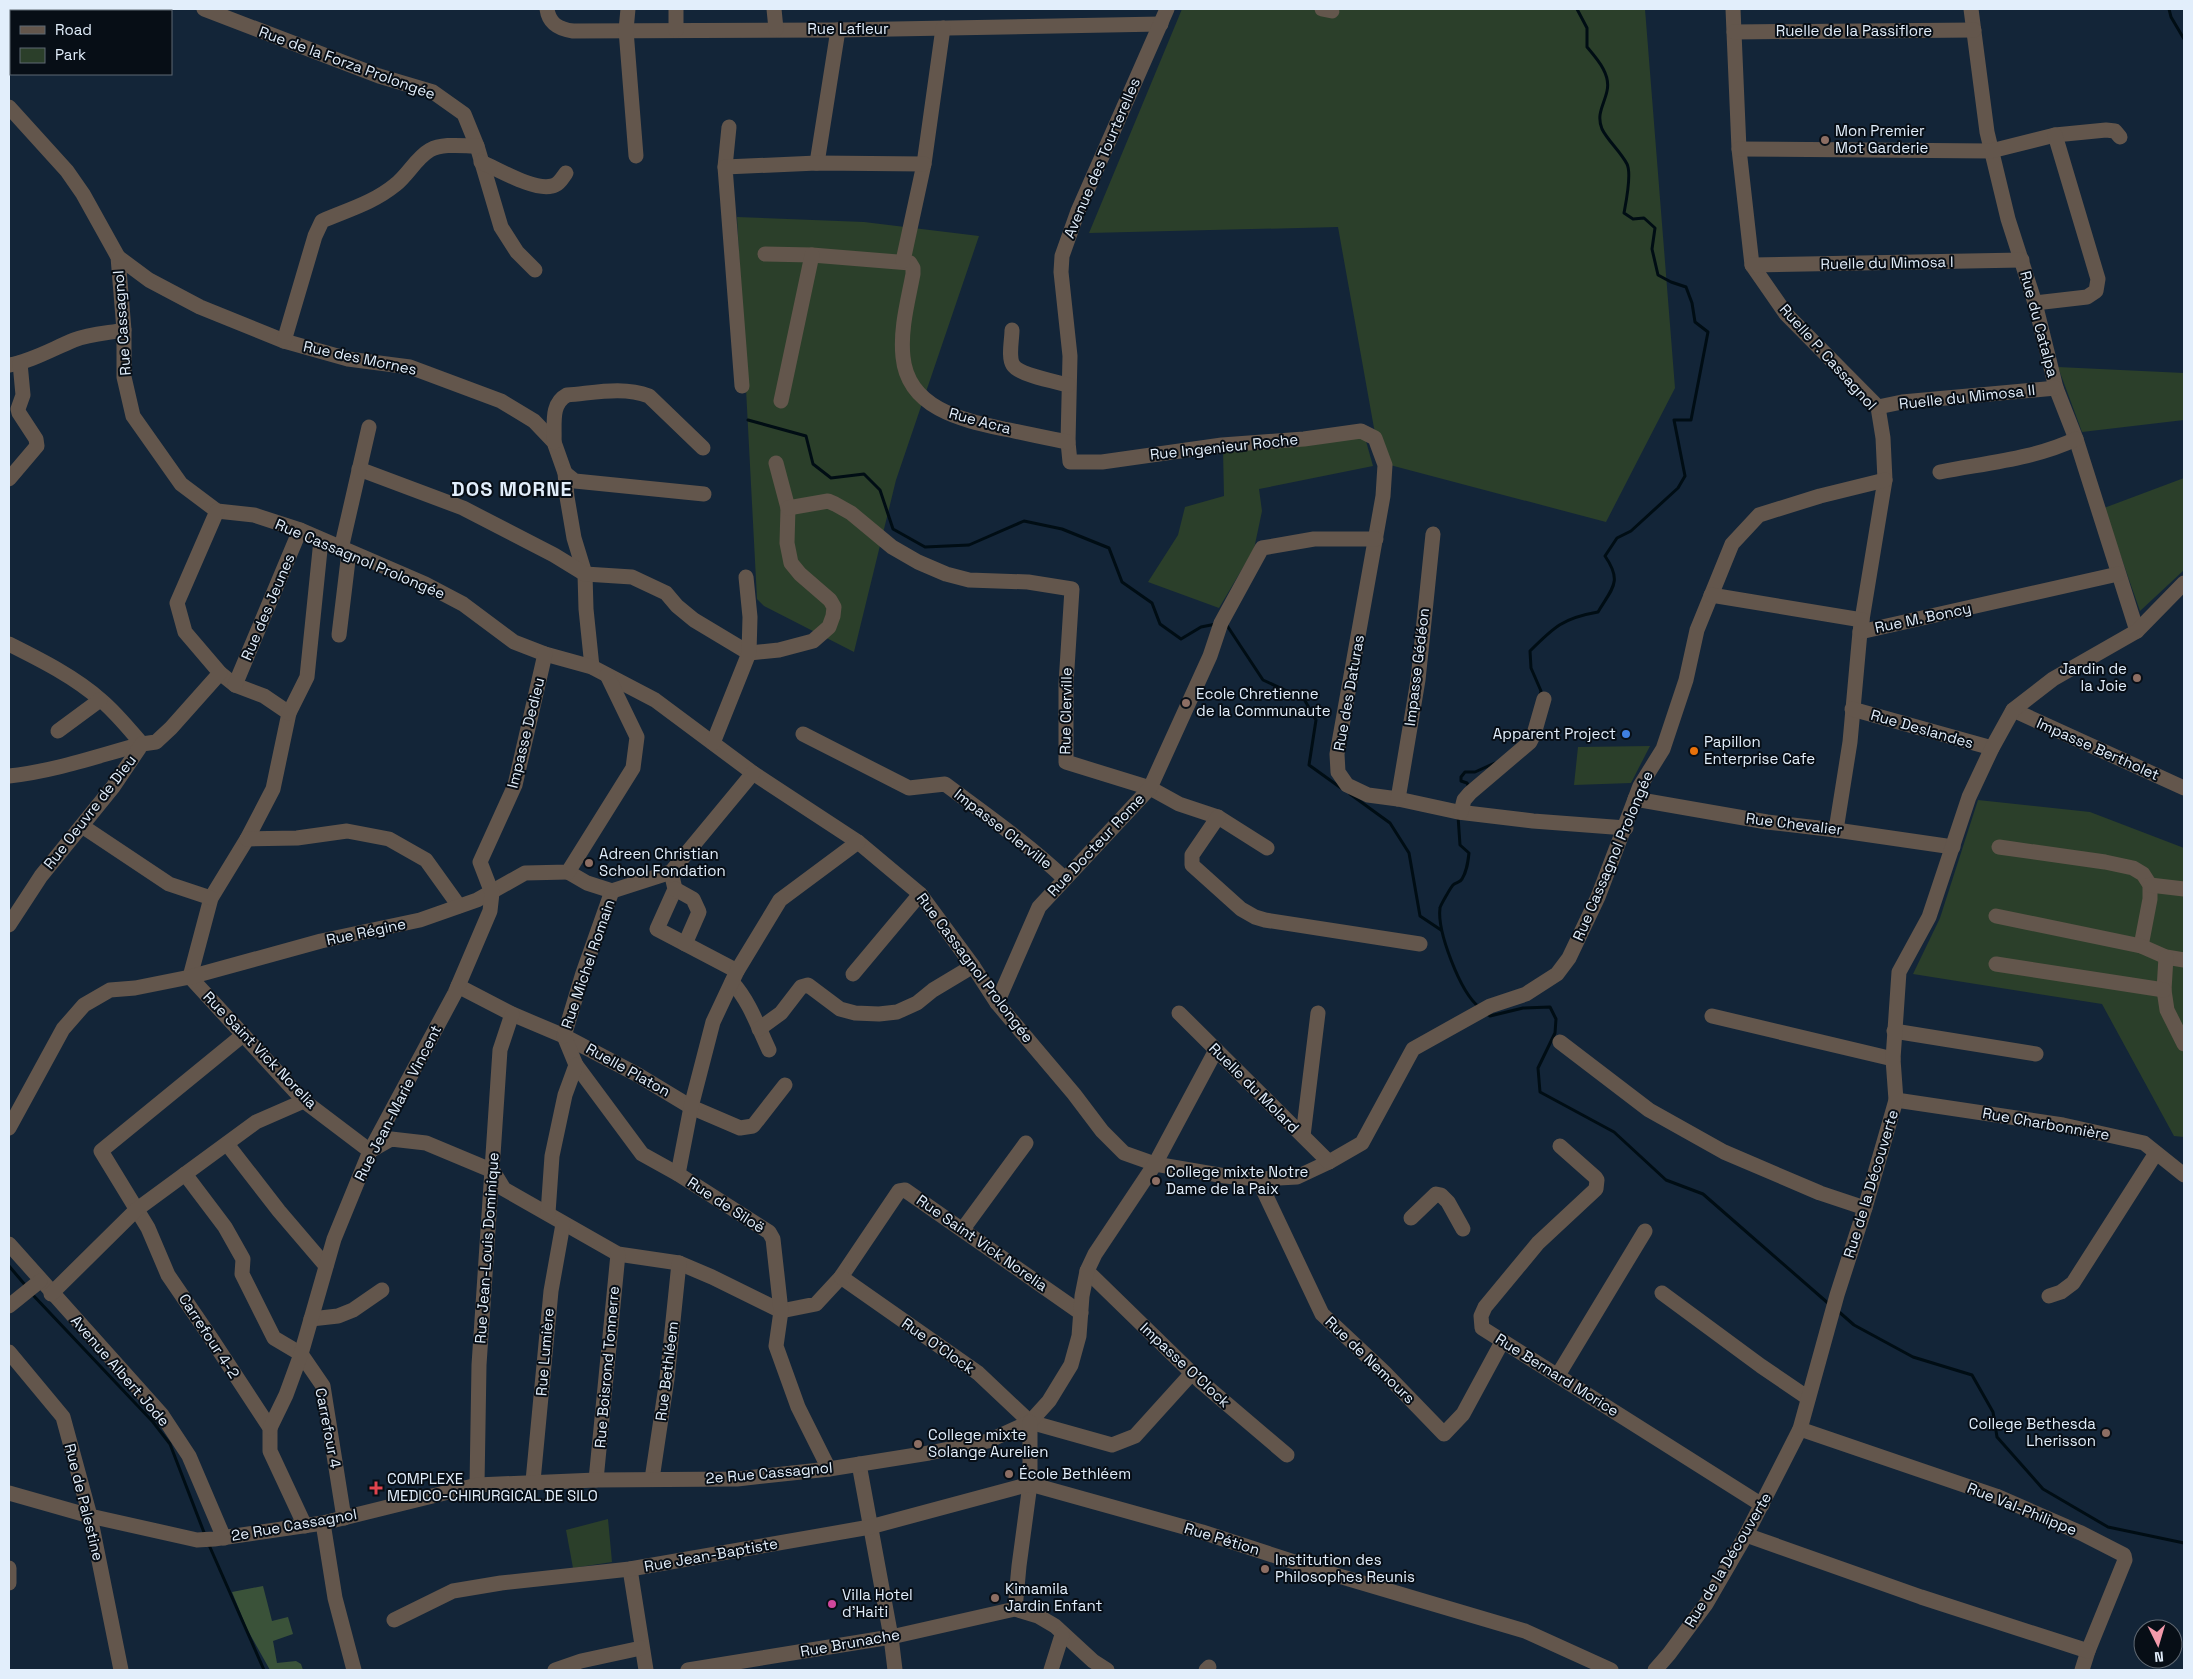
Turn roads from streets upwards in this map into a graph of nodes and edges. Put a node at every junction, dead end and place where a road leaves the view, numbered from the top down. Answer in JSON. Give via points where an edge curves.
{"nodes":[{"id":1,"x":204,"y":9,"type":"edge"},
{"id":2,"x":547,"y":9,"type":"edge"},
{"id":3,"x":628,"y":9,"type":"edge"},
{"id":4,"x":676,"y":9,"type":"edge"},
{"id":5,"x":774,"y":9,"type":"edge"},
{"id":6,"x":1167,"y":9,"type":"edge"},
{"id":7,"x":1733,"y":9,"type":"edge"},
{"id":8,"x":1972,"y":9,"type":"edge"},
{"id":9,"x":1161,"y":24,"type":"junction"},
{"id":10,"x":943,"y":28,"type":"junction"},
{"id":11,"x":626,"y":30,"type":"junction"},
{"id":12,"x":676,"y":30,"type":"junction"},
{"id":13,"x":776,"y":30,"type":"junction"},
{"id":14,"x":838,"y":30,"type":"junction"},
{"id":15,"x":1974,"y":30,"type":"junction"},
{"id":16,"x":1734,"y":32,"type":"junction"},
{"id":17,"x":9,"y":108,"type":"edge"},
{"id":18,"x":728,"y":127,"type":"dead end"},
{"id":19,"x":2056,"y":135,"type":"junction"},
{"id":20,"x":2120,"y":138,"type":"dead end"},
{"id":21,"x":476,"y":146,"type":"junction"},
{"id":22,"x":1739,"y":149,"type":"junction"},
{"id":23,"x":1991,"y":151,"type":"junction"},
{"id":24,"x":636,"y":156,"type":"dead end"},
{"id":25,"x":481,"y":162,"type":"junction"},
{"id":26,"x":816,"y":163,"type":"junction"},
{"id":27,"x":924,"y":164,"type":"junction"},
{"id":28,"x":726,"y":167,"type":"junction"},
{"id":29,"x":566,"y":173,"type":"dead end"},
{"id":30,"x":765,"y":254,"type":"dead end"},
{"id":31,"x":812,"y":255,"type":"junction"},
{"id":32,"x":118,"y":256,"type":"junction"},
{"id":33,"x":2022,"y":260,"type":"junction"},
{"id":34,"x":903,"y":261,"type":"junction"},
{"id":35,"x":1752,"y":265,"type":"junction"},
{"id":36,"x":535,"y":270,"type":"dead end"},
{"id":37,"x":2035,"y":302,"type":"junction"},
{"id":38,"x":124,"y":330,"type":"junction"},
{"id":39,"x":1012,"y":330,"type":"dead end"},
{"id":40,"x":284,"y":341,"type":"junction"},
{"id":41,"x":14,"y":364,"type":"edge"},
{"id":42,"x":1068,"y":385,"type":"junction"},
{"id":43,"x":742,"y":386,"type":"dead end"},
{"id":44,"x":2056,"y":388,"type":"junction"},
{"id":45,"x":781,"y":401,"type":"dead end"},
{"id":46,"x":1878,"y":407,"type":"junction"},
{"id":47,"x":369,"y":427,"type":"dead end"},
{"id":48,"x":1375,"y":438,"type":"joint"},
{"id":49,"x":2076,"y":439,"type":"junction"},
{"id":50,"x":554,"y":442,"type":"junction"},
{"id":51,"x":1068,"y":442,"type":"junction"},
{"id":52,"x":703,"y":448,"type":"dead end"},
{"id":53,"x":1070,"y":462,"type":"joint"},
{"id":54,"x":776,"y":463,"type":"dead end"},
{"id":55,"x":359,"y":469,"type":"junction"},
{"id":56,"x":1940,"y":472,"type":"dead end"},
{"id":57,"x":565,"y":473,"type":"junction"},
{"id":58,"x":9,"y":479,"type":"edge"},
{"id":59,"x":1885,"y":480,"type":"junction"},
{"id":60,"x":704,"y":494,"type":"dead end"},
{"id":61,"x":788,"y":508,"type":"junction"},
{"id":62,"x":217,"y":511,"type":"junction"},
{"id":63,"x":300,"y":530,"type":"junction"},
{"id":64,"x":1433,"y":534,"type":"dead end"},
{"id":65,"x":1376,"y":538,"type":"junction"},
{"id":66,"x":321,"y":540,"type":"junction"},
{"id":67,"x":345,"y":550,"type":"junction"},
{"id":68,"x":585,"y":574,"type":"junction"},
{"id":69,"x":2118,"y":574,"type":"junction"},
{"id":70,"x":746,"y":577,"type":"dead end"},
{"id":71,"x":2184,"y":583,"type":"edge"},
{"id":72,"x":1711,"y":595,"type":"junction"},
{"id":73,"x":1861,"y":626,"type":"junction"},
{"id":74,"x":2137,"y":631,"type":"junction"},
{"id":75,"x":339,"y":635,"type":"dead end"},
{"id":76,"x":9,"y":644,"type":"edge"},
{"id":77,"x":749,"y":653,"type":"junction"},
{"id":78,"x":545,"y":654,"type":"junction"},
{"id":79,"x":592,"y":667,"type":"junction"},
{"id":80,"x":220,"y":673,"type":"junction"},
{"id":81,"x":607,"y":675,"type":"junction"},
{"id":82,"x":235,"y":685,"type":"junction"},
{"id":83,"x":1544,"y":699,"type":"dead end"},
{"id":84,"x":100,"y":700,"type":"junction"},
{"id":85,"x":1852,"y":709,"type":"junction"},
{"id":86,"x":2013,"y":710,"type":"junction"},
{"id":87,"x":289,"y":713,"type":"junction"},
{"id":88,"x":58,"y":731,"type":"dead end"},
{"id":89,"x":803,"y":734,"type":"dead end"},
{"id":90,"x":713,"y":743,"type":"junction"},
{"id":91,"x":142,"y":744,"type":"junction"},
{"id":92,"x":1992,"y":748,"type":"junction"},
{"id":93,"x":753,"y":773,"type":"junction"},
{"id":94,"x":9,"y":776,"type":"edge"},
{"id":95,"x":1150,"y":788,"type":"junction"},
{"id":96,"x":2184,"y":788,"type":"edge"},
{"id":97,"x":1398,"y":799,"type":"junction"},
{"id":98,"x":1635,"y":799,"type":"junction"},
{"id":99,"x":1461,"y":812,"type":"junction"},
{"id":100,"x":1218,"y":817,"type":"junction"},
{"id":101,"x":82,"y":826,"type":"junction"},
{"id":102,"x":1626,"y":828,"type":"junction"},
{"id":103,"x":1836,"y":830,"type":"junction"},
{"id":104,"x":247,"y":839,"type":"junction"},
{"id":105,"x":858,"y":842,"type":"junction"},
{"id":106,"x":1953,"y":847,"type":"junction"},
{"id":107,"x":1999,"y":847,"type":"dead end"},
{"id":108,"x":1267,"y":848,"type":"dead end"},
{"id":109,"x":568,"y":872,"type":"junction"},
{"id":110,"x":671,"y":872,"type":"junction"},
{"id":111,"x":1064,"y":878,"type":"junction"},
{"id":112,"x":2150,"y":884,"type":"junction"},
{"id":113,"x":2184,"y":888,"type":"edge"},
{"id":114,"x":675,"y":889,"type":"junction"},
{"id":115,"x":612,"y":891,"type":"junction"},
{"id":116,"x":492,"y":893,"type":"junction"},
{"id":117,"x":920,"y":894,"type":"junction"},
{"id":118,"x":211,"y":898,"type":"junction"},
{"id":119,"x":459,"y":906,"type":"junction"},
{"id":120,"x":1996,"y":916,"type":"dead end"},
{"id":121,"x":9,"y":925,"type":"edge"},
{"id":122,"x":685,"y":944,"type":"junction"},
{"id":123,"x":1420,"y":944,"type":"dead end"},
{"id":124,"x":2141,"y":946,"type":"junction"},
{"id":125,"x":2166,"y":957,"type":"junction"},
{"id":126,"x":2184,"y":960,"type":"edge"},
{"id":127,"x":1996,"y":964,"type":"dead end"},
{"id":128,"x":973,"y":966,"type":"junction"},
{"id":129,"x":853,"y":974,"type":"dead end"},
{"id":130,"x":190,"y":977,"type":"junction"},
{"id":131,"x":735,"y":977,"type":"junction"},
{"id":132,"x":458,"y":986,"type":"junction"},
{"id":133,"x":2164,"y":990,"type":"junction"},
{"id":134,"x":997,"y":1003,"type":"junction"},
{"id":135,"x":1179,"y":1013,"type":"dead end"},
{"id":136,"x":1318,"y":1013,"type":"dead end"},
{"id":137,"x":512,"y":1014,"type":"junction"},
{"id":138,"x":1712,"y":1016,"type":"dead end"},
{"id":139,"x":759,"y":1029,"type":"junction"},
{"id":140,"x":1894,"y":1031,"type":"junction"},
{"id":141,"x":243,"y":1035,"type":"junction"},
{"id":142,"x":564,"y":1036,"type":"junction"},
{"id":143,"x":1560,"y":1042,"type":"dead end"},
{"id":144,"x":2184,"y":1044,"type":"edge"},
{"id":145,"x":769,"y":1050,"type":"dead end"},
{"id":146,"x":1216,"y":1050,"type":"junction"},
{"id":147,"x":2036,"y":1054,"type":"dead end"},
{"id":148,"x":601,"y":1055,"type":"junction"},
{"id":149,"x":1893,"y":1058,"type":"junction"},
{"id":150,"x":576,"y":1065,"type":"junction"},
{"id":151,"x":586,"y":1079,"type":"junction"},
{"id":152,"x":785,"y":1085,"type":"dead end"},
{"id":153,"x":1896,"y":1100,"type":"junction"},
{"id":154,"x":304,"y":1101,"type":"junction"},
{"id":155,"x":691,"y":1107,"type":"junction"},
{"id":156,"x":9,"y":1128,"type":"edge"},
{"id":157,"x":1302,"y":1136,"type":"junction"},
{"id":158,"x":1026,"y":1143,"type":"dead end"},
{"id":159,"x":227,"y":1144,"type":"junction"},
{"id":160,"x":1560,"y":1146,"type":"dead end"},
{"id":161,"x":370,"y":1151,"type":"junction"},
{"id":162,"x":2156,"y":1153,"type":"junction"},
{"id":163,"x":1329,"y":1162,"type":"junction"},
{"id":164,"x":1154,"y":1164,"type":"junction"},
{"id":165,"x":493,"y":1171,"type":"junction"},
{"id":166,"x":185,"y":1174,"type":"junction"},
{"id":167,"x":678,"y":1174,"type":"junction"},
{"id":168,"x":2184,"y":1175,"type":"edge"},
{"id":169,"x":1258,"y":1179,"type":"junction"},
{"id":170,"x":1865,"y":1208,"type":"junction"},
{"id":171,"x":136,"y":1210,"type":"junction"},
{"id":172,"x":548,"y":1213,"type":"junction"},
{"id":173,"x":1411,"y":1218,"type":"dead end"},
{"id":174,"x":563,"y":1224,"type":"junction"},
{"id":175,"x":963,"y":1229,"type":"junction"},
{"id":176,"x":1463,"y":1229,"type":"dead end"},
{"id":177,"x":1644,"y":1230,"type":"dead end"},
{"id":178,"x":9,"y":1244,"type":"edge"},
{"id":179,"x":618,"y":1254,"type":"junction"},
{"id":180,"x":679,"y":1263,"type":"junction"},
{"id":181,"x":326,"y":1266,"type":"junction"},
{"id":182,"x":1087,"y":1271,"type":"junction"},
{"id":183,"x":841,"y":1277,"type":"junction"},
{"id":184,"x":40,"y":1281,"type":"junction"},
{"id":185,"x":382,"y":1290,"type":"dead end"},
{"id":186,"x":1662,"y":1293,"type":"dead end"},
{"id":187,"x":51,"y":1294,"type":"junction"},
{"id":188,"x":2049,"y":1296,"type":"dead end"},
{"id":189,"x":9,"y":1306,"type":"edge"},
{"id":190,"x":781,"y":1311,"type":"junction"},
{"id":191,"x":1081,"y":1313,"type":"junction"},
{"id":192,"x":311,"y":1319,"type":"junction"},
{"id":193,"x":1502,"y":1342,"type":"junction"},
{"id":194,"x":9,"y":1352,"type":"edge"},
{"id":195,"x":301,"y":1354,"type":"junction"},
{"id":196,"x":1192,"y":1373,"type":"junction"},
{"id":197,"x":1558,"y":1375,"type":"junction"},
{"id":198,"x":1808,"y":1398,"type":"junction"},
{"id":199,"x":1030,"y":1422,"type":"junction"},
{"id":200,"x":270,"y":1428,"type":"junction"},
{"id":201,"x":1800,"y":1429,"type":"junction"},
{"id":202,"x":1287,"y":1455,"type":"dead end"},
{"id":203,"x":859,"y":1464,"type":"junction"},
{"id":204,"x":829,"y":1469,"type":"junction"},
{"id":205,"x":652,"y":1479,"type":"junction"},
{"id":206,"x":596,"y":1480,"type":"junction"},
{"id":207,"x":533,"y":1481,"type":"junction"},
{"id":208,"x":1030,"y":1484,"type":"junction"},
{"id":209,"x":477,"y":1485,"type":"junction"},
{"id":210,"x":9,"y":1493,"type":"edge"},
{"id":211,"x":1762,"y":1505,"type":"junction"},
{"id":212,"x":90,"y":1516,"type":"junction"},
{"id":213,"x":344,"y":1518,"type":"junction"},
{"id":214,"x":323,"y":1523,"type":"junction"},
{"id":215,"x":305,"y":1526,"type":"junction"},
{"id":216,"x":870,"y":1527,"type":"junction"},
{"id":217,"x":1746,"y":1535,"type":"junction"},
{"id":218,"x":219,"y":1538,"type":"junction"},
{"id":219,"x":9,"y":1568,"type":"edge"},
{"id":220,"x":630,"y":1569,"type":"junction"},
{"id":221,"x":9,"y":1583,"type":"edge"},
{"id":222,"x":1016,"y":1610,"type":"junction"},
{"id":223,"x":394,"y":1620,"type":"dead end"},
{"id":224,"x":1062,"y":1635,"type":"junction"},
{"id":225,"x":891,"y":1637,"type":"junction"},
{"id":226,"x":641,"y":1648,"type":"junction"},
{"id":227,"x":2088,"y":1651,"type":"junction"},
{"id":228,"x":121,"y":1670,"type":"edge"},
{"id":229,"x":354,"y":1670,"type":"edge"},
{"id":230,"x":555,"y":1670,"type":"edge"},
{"id":231,"x":646,"y":1670,"type":"edge"},
{"id":232,"x":688,"y":1670,"type":"edge"},
{"id":233,"x":895,"y":1670,"type":"edge"},
{"id":234,"x":1051,"y":1670,"type":"edge"},
{"id":235,"x":1107,"y":1670,"type":"edge"},
{"id":236,"x":1611,"y":1670,"type":"edge"},
{"id":237,"x":1655,"y":1670,"type":"edge"},
{"id":238,"x":2082,"y":1670,"type":"edge"}],
"edges":[{"from":1,"to":21,"type":"street","name":"Rue de la Forza Prolongée","via":[[379,76],[433,92],[464,114]]},
{"from":2,"to":11,"type":"street","name":"Rue Lafleur","via":[[553,24],[561,29]]},
{"from":3,"to":11,"type":"street"},
{"from":4,"to":12,"type":"street"},
{"from":5,"to":13,"type":"street"},
{"from":6,"to":9,"type":"street","name":"Avenue des Tourterelles"},
{"from":7,"to":16,"type":"street","name":"Ruelle P. Cassagnol"},
{"from":8,"to":15,"type":"street","name":"Rue du Catalpa"},
{"from":9,"to":10,"type":"street","name":"Rue Lafleur"},
{"from":9,"to":42,"type":"street","name":"Avenue des Tourterelles","via":[[1066,240],[1061,272],[1070,356]]},
{"from":10,"to":14,"type":"street","name":"Rue Lafleur"},
{"from":10,"to":27,"type":"street"},
{"from":11,"to":12,"type":"street","name":"Rue Lafleur"},
{"from":11,"to":24,"type":"street"},
{"from":12,"to":13,"type":"street","name":"Rue Lafleur"},
{"from":13,"to":14,"type":"street","name":"Rue Lafleur"},
{"from":14,"to":26,"type":"street"},
{"from":15,"to":16,"type":"street","name":"Ruelle de la Passiflore"},
{"from":15,"to":23,"type":"street","name":"Rue du Catalpa"},
{"from":16,"to":22,"type":"street","name":"Ruelle P. Cassagnol"},
{"from":17,"to":32,"type":"street","name":"Rue Cassagnol","via":[[67,171]]},
{"from":18,"to":28,"type":"street"},
{"from":19,"to":20,"type":"street","via":[[2106,130],[2115,131]]},
{"from":19,"to":23,"type":"street"},
{"from":19,"to":37,"type":"street","via":[[2098,279],[2096,291],[2087,297]]},
{"from":21,"to":25,"type":"street","name":"Rue de la Forza Prolongée"},
{"from":21,"to":40,"type":"street","via":[[431,149],[395,185],[356,208],[322,221]]},
{"from":22,"to":23,"type":"street"},
{"from":22,"to":35,"type":"street","name":"Ruelle P. Cassagnol"},
{"from":23,"to":33,"type":"street","name":"Rue du Catalpa"},
{"from":25,"to":29,"type":"street","via":[[543,187],[560,182]]},
{"from":25,"to":36,"type":"street","name":"Rue de la Forza Prolongée","via":[[501,227],[517,252]]},
{"from":26,"to":27,"type":"street"},
{"from":26,"to":28,"type":"street"},
{"from":27,"to":34,"type":"street"},
{"from":28,"to":43,"type":"street"},
{"from":30,"to":31,"type":"street"},
{"from":31,"to":34,"type":"street"},
{"from":31,"to":45,"type":"street"},
{"from":32,"to":38,"type":"street","name":"Rue Cassagnol"},
{"from":32,"to":40,"type":"street","name":"Rue des Mornes","via":[[149,280],[200,307]]},
{"from":33,"to":35,"type":"street","name":"Ruelle du Mimosa I"},
{"from":33,"to":37,"type":"street","name":"Rue du Catalpa"},
{"from":34,"to":51,"type":"street","name":"Rue Acra","via":[[913,268],[903,332],[903,359],[917,391],[933,406],[950,415]]},
{"from":35,"to":46,"type":"street","name":"Ruelle P. Cassagnol","via":[[1786,314]]},
{"from":37,"to":44,"type":"street","name":"Rue du Catalpa"},
{"from":38,"to":41,"type":"street","via":[[76,339]]},
{"from":38,"to":62,"type":"street","name":"Rue Cassagnol","via":[[124,377],[133,416],[181,484]]},
{"from":39,"to":42,"type":"street","via":[[1014,366],[1023,372]]},
{"from":40,"to":50,"type":"street","name":"Rue des Mornes","via":[[348,359],[410,367],[463,386],[501,401],[534,421]]},
{"from":41,"to":58,"type":"street","via":[[24,395],[19,413],[37,446]]},
{"from":42,"to":51,"type":"street","name":"Avenue des Tourterelles"},
{"from":44,"to":46,"type":"street","name":"Ruelle du Mimosa II"},
{"from":44,"to":49,"type":"street","name":"Rue du Catalpa"},
{"from":46,"to":59,"type":"street","name":"Ruelle P. Cassagnol"},
{"from":47,"to":55,"type":"street"},
{"from":48,"to":53,"type":"street","name":"Rue Ingenieur Roche","via":[[1361,430],[1102,462]]},
{"from":48,"to":65,"type":"street","name":"Rue des Daturas","via":[[1385,465]]},
{"from":49,"to":56,"type":"street","via":[[2017,457]]},
{"from":49,"to":69,"type":"street","name":"Rue du Catalpa"},
{"from":50,"to":52,"type":"street","via":[[555,408],[559,400],[567,395],[625,390],[649,396]]},
{"from":50,"to":57,"type":"street","name":"Rue des Mornes"},
{"from":51,"to":53,"type":"street","name":"Avenue des Tourterelles"},
{"from":54,"to":61,"type":"street"},
{"from":55,"to":67,"type":"street"},
{"from":55,"to":68,"type":"street","via":[[462,508]]},
{"from":57,"to":60,"type":"street","via":[[575,481]]},
{"from":57,"to":68,"type":"street","name":"Rue des Mornes","via":[[574,538]]},
{"from":59,"to":72,"type":"street","name":"Rue Cassagnol Prolongée","via":[[1759,515],[1732,544]]},
{"from":59,"to":73,"type":"street","name":"Ruelle P. Cassagnol"},
{"from":61,"to":77,"type":"street","via":[[787,543],[791,562],[830,600],[834,607],[833,616],[829,627],[813,641]]},
{"from":61,"to":95,"type":"street","name":"Rue Clerville","via":[[828,502],[835,504],[892,547],[946,574],[969,580],[1028,582],[1072,589],[1066,684],[1066,762]]},
{"from":62,"to":63,"type":"street","name":"Rue Cassagnol Prolongée","via":[[254,515]]},
{"from":62,"to":80,"type":"street","via":[[177,603],[185,632]]},
{"from":63,"to":66,"type":"street","name":"Rue Cassagnol Prolongée"},
{"from":63,"to":82,"type":"street","name":"Rue des Jeunes"},
{"from":64,"to":97,"type":"street","name":"Impasse Gédéon","via":[[1418,680]]},
{"from":65,"to":95,"type":"street","name":"Rue Docteur Rome","via":[[1314,539],[1262,548],[1221,623],[1210,656]]},
{"from":65,"to":97,"type":"street","name":"Rue des Daturas","via":[[1337,754],[1338,772],[1348,786],[1368,795]]},
{"from":66,"to":67,"type":"street","name":"Rue Cassagnol Prolongée"},
{"from":66,"to":87,"type":"street","via":[[307,677]]},
{"from":67,"to":75,"type":"street"},
{"from":67,"to":78,"type":"street","name":"Rue Cassagnol Prolongée","via":[[436,589],[514,642]]},
{"from":68,"to":77,"type":"street","via":[[632,577],[666,593],[694,620]]},
{"from":68,"to":79,"type":"street","name":"Rue des Mornes"},
{"from":69,"to":73,"type":"street","name":"Rue M. Boncy"},
{"from":69,"to":74,"type":"street","name":"Rue du Catalpa"},
{"from":70,"to":77,"type":"street"},
{"from":71,"to":74,"type":"street","name":"Rue de la Découverte"},
{"from":72,"to":73,"type":"street","name":"Rue M. Boncy"},
{"from":72,"to":98,"type":"street","name":"Rue Cassagnol Prolongée","via":[[1663,749]]},
{"from":73,"to":85,"type":"street","name":"Ruelle P. Cassagnol"},
{"from":74,"to":86,"type":"street","name":"Rue de la Découverte","via":[[2053,679]]},
{"from":76,"to":84,"type":"street","via":[[53,666]]},
{"from":77,"to":90,"type":"street"},
{"from":78,"to":79,"type":"street","name":"Rue Cassagnol Prolongée"},
{"from":78,"to":116,"type":"street","name":"Impasse Dedieu","via":[[515,785],[480,862]]},
{"from":79,"to":81,"type":"street","name":"Rue Cassagnol Prolongée"},
{"from":80,"to":82,"type":"street"},
{"from":80,"to":91,"type":"street","name":"Rue Oeuvre de Dieu","via":[[156,742]]},
{"from":81,"to":90,"type":"street","name":"Rue Cassagnol Prolongée","via":[[655,700]]},
{"from":81,"to":109,"type":"street","via":[[637,737],[633,768]]},
{"from":82,"to":87,"type":"street","via":[[264,696]]},
{"from":83,"to":99,"type":"street","via":[[1532,738],[1470,793]]},
{"from":84,"to":88,"type":"street"},
{"from":84,"to":91,"type":"street"},
{"from":85,"to":92,"type":"street","name":"Rue Deslandes"},
{"from":85,"to":103,"type":"street","name":"Ruelle P. Cassagnol"},
{"from":86,"to":92,"type":"street","name":"Rue de la Découverte"},
{"from":86,"to":96,"type":"street","name":"Impasse Bertholet"},
{"from":87,"to":104,"type":"street","via":[[272,789]]},
{"from":89,"to":111,"type":"street","name":"Impasse Clerville","via":[[909,788],[945,784]]},
{"from":90,"to":93,"type":"street","name":"Rue Cassagnol Prolongée"},
{"from":91,"to":94,"type":"street","via":[[59,769]]},
{"from":91,"to":101,"type":"street","name":"Rue Oeuvre de Dieu"},
{"from":92,"to":106,"type":"street","name":"Rue de la Découverte","via":[[1969,797]]},
{"from":93,"to":105,"type":"street","name":"Rue Cassagnol Prolongée"},
{"from":93,"to":110,"type":"street"},
{"from":95,"to":100,"type":"street","name":"Rue Clerville","via":[[1179,804]]},
{"from":95,"to":111,"type":"street","name":"Rue Docteur Rome"},
{"from":97,"to":99,"type":"street","name":"Rue des Daturas"},
{"from":98,"to":102,"type":"street","name":"Rue Cassagnol Prolongée"},
{"from":98,"to":103,"type":"street","name":"Rue Chevalier","via":[[1767,822]]},
{"from":99,"to":102,"type":"street","name":"Rue des Daturas"},
{"from":100,"to":108,"type":"street","name":"Rue Clerville"},
{"from":100,"to":123,"type":"street","via":[[1192,855],[1192,865],[1249,914],[1265,920]]},
{"from":101,"to":118,"type":"street","via":[[168,884]]},
{"from":101,"to":121,"type":"street","name":"Rue Oeuvre de Dieu","via":[[41,876]]},
{"from":102,"to":163,"type":"street","name":"Rue Cassagnol Prolongée","via":[[1598,897],[1569,958],[1557,974],[1526,994],[1490,1006],[1413,1049],[1362,1143]]},
{"from":103,"to":106,"type":"street","name":"Rue Chevalier"},
{"from":104,"to":118,"type":"street"},
{"from":104,"to":119,"type":"street","via":[[297,838],[347,831],[388,839],[426,860]]},
{"from":105,"to":117,"type":"street","name":"Rue Cassagnol Prolongée"},
{"from":105,"to":131,"type":"street","via":[[780,900]]},
{"from":106,"to":140,"type":"street","name":"Rue de la Découverte","via":[[1929,917],[1899,972]]},
{"from":107,"to":112,"type":"street","via":[[2133,868]]},
{"from":109,"to":115,"type":"street","name":"Rue Michel Romain","via":[[587,883]]},
{"from":109,"to":116,"type":"street","name":"Rue Régine","via":[[525,873]]},
{"from":110,"to":114,"type":"street"},
{"from":110,"to":115,"type":"street","name":"Rue Michel Romain"},
{"from":111,"to":134,"type":"street","name":"Rue Docteur Rome","via":[[1040,907]]},
{"from":112,"to":113,"type":"street"},
{"from":112,"to":124,"type":"street"},
{"from":114,"to":122,"type":"street","via":[[693,899],[699,912]]},
{"from":114,"to":122,"type":"street","via":[[657,929]]},
{"from":115,"to":142,"type":"street","name":"Rue Michel Romain"},
{"from":116,"to":119,"type":"street","name":"Rue Régine"},
{"from":116,"to":132,"type":"street","name":"Rue Jean-Marie Vincent","via":[[490,911]]},
{"from":117,"to":128,"type":"street","name":"Rue Cassagnol Prolongée"},
{"from":117,"to":129,"type":"street"},
{"from":118,"to":130,"type":"street"},
{"from":119,"to":130,"type":"street","name":"Rue Régine","via":[[420,920],[321,941]]},
{"from":120,"to":124,"type":"street"},
{"from":122,"to":131,"type":"street"},
{"from":124,"to":125,"type":"street"},
{"from":125,"to":126,"type":"street"},
{"from":125,"to":133,"type":"street"},
{"from":127,"to":133,"type":"street"},
{"from":128,"to":134,"type":"street","name":"Rue Cassagnol Prolongée"},
{"from":128,"to":139,"type":"street","via":[[933,990],[917,1004],[896,1012],[855,1013],[840,1009],[808,985],[801,987],[781,1013]]},
{"from":130,"to":141,"type":"street","name":"Rue Saint Vick Norelia"},
{"from":130,"to":156,"type":"street","name":"Rue Régine","via":[[110,990],[84,1005],[64,1029]]},
{"from":131,"to":139,"type":"street"},
{"from":131,"to":155,"type":"street","via":[[713,1022]]},
{"from":132,"to":137,"type":"street","name":"Ruelle Platon"},
{"from":132,"to":161,"type":"street","name":"Rue Jean-Marie Vincent"},
{"from":133,"to":144,"type":"street","via":[[2167,1010]]},
{"from":134,"to":164,"type":"street","name":"Rue Cassagnol Prolongée","via":[[1102,1131],[1124,1153]]},
{"from":135,"to":146,"type":"street","name":"Ruelle du Molard"},
{"from":136,"to":157,"type":"street"},
{"from":137,"to":142,"type":"street","name":"Ruelle Platon"},
{"from":137,"to":165,"type":"street","name":"Rue Jean-Louis Dominique","via":[[500,1050]]},
{"from":138,"to":149,"type":"street"},
{"from":139,"to":145,"type":"street"},
{"from":140,"to":147,"type":"street"},
{"from":140,"to":149,"type":"street","name":"Rue de la Découverte"},
{"from":141,"to":154,"type":"street","name":"Rue Saint Vick Norelia"},
{"from":141,"to":171,"type":"street","name":"Carrefour 4-2","via":[[101,1151]]},
{"from":142,"to":148,"type":"street","name":"Ruelle Platon"},
{"from":142,"to":150,"type":"street","name":"Rue de Siloë"},
{"from":143,"to":170,"type":"street","via":[[1649,1110],[1724,1152],[1820,1193]]},
{"from":146,"to":157,"type":"street","name":"Ruelle du Molard"},
{"from":146,"to":164,"type":"street","name":"2e Rue Cassagnol"},
{"from":148,"to":151,"type":"street"},
{"from":148,"to":155,"type":"street","name":"Ruelle Platon"},
{"from":149,"to":153,"type":"street","name":"Rue de la Découverte"},
{"from":150,"to":151,"type":"street","name":"Rue de Siloë"},
{"from":150,"to":172,"type":"street","via":[[565,1095],[552,1156]]},
{"from":151,"to":167,"type":"street","name":"Rue de Siloë","via":[[642,1154]]},
{"from":152,"to":155,"type":"street","name":"Ruelle Platon","via":[[748,1128],[740,1128]]},
{"from":153,"to":162,"type":"street","name":"Rue Charbonnière","via":[[2063,1125],[2144,1143]]},
{"from":153,"to":170,"type":"street","name":"Rue de la Découverte"},
{"from":154,"to":159,"type":"street","via":[[256,1122]]},
{"from":154,"to":161,"type":"street","name":"Rue Saint Vick Norelia"},
{"from":155,"to":167,"type":"street"},
{"from":157,"to":163,"type":"street","name":"Ruelle du Molard"},
{"from":158,"to":175,"type":"street"},
{"from":159,"to":166,"type":"street"},
{"from":159,"to":181,"type":"street","via":[[278,1212]]},
{"from":160,"to":193,"type":"street","name":"Rue Bernard Morice","via":[[1595,1177],[1598,1186],[1538,1244],[1485,1307],[1481,1316],[1482,1328]]},
{"from":161,"to":165,"type":"street","via":[[390,1139],[426,1143]]},
{"from":161,"to":181,"type":"street","name":"Rue Jean-Marie Vincent"},
{"from":162,"to":168,"type":"street","name":"Rue Charbonnière"},
{"from":162,"to":188,"type":"street","via":[[2085,1267],[2062,1292]]},
{"from":163,"to":169,"type":"street","name":"Rue Cassagnol Prolongée","via":[[1297,1177]]},
{"from":164,"to":169,"type":"street","name":"Rue Cassagnol Prolongée"},
{"from":164,"to":182,"type":"street","name":"2e Rue Cassagnol"},
{"from":165,"to":172,"type":"street","via":[[504,1189]]},
{"from":165,"to":209,"type":"street","name":"Rue Jean-Louis Dominique","via":[[479,1365]]},
{"from":166,"to":171,"type":"street"},
{"from":166,"to":195,"type":"street","name":"Carrefour 4","via":[[225,1227],[243,1259],[242,1274],[274,1338]]},
{"from":167,"to":190,"type":"street","name":"Rue de Siloë","via":[[769,1232],[773,1239]]},
{"from":169,"to":193,"type":"street","name":"Rue de Nemours","via":[[1322,1314],[1444,1434],[1463,1414]]},
{"from":170,"to":198,"type":"street","name":"Rue de la Découverte","via":[[1836,1295]]},
{"from":171,"to":187,"type":"street"},
{"from":171,"to":200,"type":"street","name":"Carrefour 4-2","via":[[148,1228],[168,1275]]},
{"from":172,"to":174,"type":"street"},
{"from":173,"to":176,"type":"street","via":[[1436,1194],[1441,1194]]},
{"from":174,"to":179,"type":"street"},
{"from":174,"to":207,"type":"street","name":"Rue Lumière","via":[[551,1291]]},
{"from":175,"to":183,"type":"street","name":"Rue Saint Vick Norelia","via":[[908,1191],[899,1191]]},
{"from":175,"to":191,"type":"street","name":"Rue Saint Vick Norelia"},
{"from":177,"to":197,"type":"street"},
{"from":178,"to":184,"type":"street","name":"Avenue Albert Jode"},
{"from":179,"to":180,"type":"street"},
{"from":179,"to":206,"type":"street","name":"Rue Boisrond Tonnerre"},
{"from":180,"to":190,"type":"street"},
{"from":180,"to":205,"type":"street","name":"Rue Bethléem"},
{"from":181,"to":192,"type":"street","name":"Rue Jean-Marie Vincent"},
{"from":182,"to":191,"type":"street","name":"2e Rue Cassagnol"},
{"from":182,"to":196,"type":"street","name":"Impasse O'Clock"},
{"from":183,"to":190,"type":"street","name":"Rue Saint Vick Norelia","via":[[816,1304]]},
{"from":183,"to":199,"type":"street","name":"Rue O'Clock","via":[[978,1374]]},
{"from":184,"to":187,"type":"street","name":"Avenue Albert Jode"},
{"from":184,"to":189,"type":"street"},
{"from":185,"to":192,"type":"street","via":[[353,1310],[338,1316]]},
{"from":186,"to":198,"type":"street"},
{"from":187,"to":218,"type":"street","name":"Avenue Albert Jode","via":[[162,1416],[189,1456]]},
{"from":190,"to":204,"type":"street","name":"Rue de Siloë","via":[[776,1346],[798,1407]]},
{"from":191,"to":199,"type":"street","name":"2e Rue Cassagnol","via":[[1072,1365],[1049,1401]]},
{"from":192,"to":195,"type":"street","name":"Rue Jean-Marie Vincent"},
{"from":193,"to":197,"type":"street","name":"Rue Bernard Morice"},
{"from":194,"to":212,"type":"street","name":"Rue de Palestine","via":[[63,1417]]},
{"from":195,"to":200,"type":"street","name":"Rue Jean-Marie Vincent"},
{"from":195,"to":213,"type":"street","name":"Carrefour 4","via":[[323,1386]]},
{"from":196,"to":199,"type":"street","via":[[1135,1436],[1112,1445]]},
{"from":196,"to":202,"type":"street","name":"Impasse O'Clock"},
{"from":197,"to":211,"type":"street","name":"Rue Bernard Morice"},
{"from":198,"to":201,"type":"street","name":"Rue de la Découverte"},
{"from":199,"to":203,"type":"street","name":"2e Rue Cassagnol","via":[[988,1441]]},
{"from":199,"to":208,"type":"street"},
{"from":200,"to":215,"type":"street","via":[[270,1451]]},
{"from":201,"to":211,"type":"street","name":"Rue de la Découverte"},
{"from":201,"to":227,"type":"street","name":"Rue Val-Philippe","via":[[1996,1496],[2124,1555],[2125,1560]]},
{"from":203,"to":204,"type":"street","name":"2e Rue Cassagnol"},
{"from":203,"to":216,"type":"street"},
{"from":204,"to":205,"type":"street","name":"2e Rue Cassagnol","via":[[737,1479]]},
{"from":205,"to":206,"type":"street","name":"2e Rue Cassagnol"},
{"from":206,"to":207,"type":"street","name":"2e Rue Cassagnol"},
{"from":207,"to":209,"type":"street","name":"2e Rue Cassagnol"},
{"from":208,"to":216,"type":"street","name":"Rue Jean-Baptiste"},
{"from":208,"to":222,"type":"street"},
{"from":208,"to":236,"type":"street","name":"Rue Pétion","via":[[1202,1532],[1525,1631]]},
{"from":209,"to":213,"type":"street","name":"2e Rue Cassagnol"},
{"from":210,"to":212,"type":"street"},
{"from":211,"to":217,"type":"street","name":"Rue de la Découverte"},
{"from":212,"to":218,"type":"street","name":"2e Rue Cassagnol","via":[[197,1540]]},
{"from":212,"to":228,"type":"street","name":"Rue de Palestine"},
{"from":213,"to":214,"type":"street","name":"2e Rue Cassagnol"},
{"from":214,"to":215,"type":"street","name":"2e Rue Cassagnol"},
{"from":214,"to":229,"type":"street","via":[[335,1598]]},
{"from":215,"to":218,"type":"street","name":"2e Rue Cassagnol"},
{"from":216,"to":220,"type":"street","name":"Rue Jean-Baptiste"},
{"from":216,"to":225,"type":"street"},
{"from":217,"to":227,"type":"street","via":[[1921,1597]]},
{"from":217,"to":237,"type":"street","name":"Rue de la Découverte","via":[[1706,1604]]},
{"from":219,"to":221,"type":"street"},
{"from":220,"to":223,"type":"street","name":"Rue Jean-Baptiste","via":[[453,1591]]},
{"from":220,"to":226,"type":"street"},
{"from":222,"to":224,"type":"street","name":"Rue Brunache","via":[[1038,1616],[1055,1626]]},
{"from":222,"to":225,"type":"street","name":"Rue Brunache"},
{"from":224,"to":234,"type":"street"},
{"from":224,"to":235,"type":"street","name":"Rue Brunache"},
{"from":225,"to":232,"type":"street","name":"Rue Brunache"},
{"from":225,"to":233,"type":"street"},
{"from":226,"to":230,"type":"street"},
{"from":226,"to":231,"type":"street"},
{"from":227,"to":238,"type":"street","name":"Rue Val-Philippe"}]}
